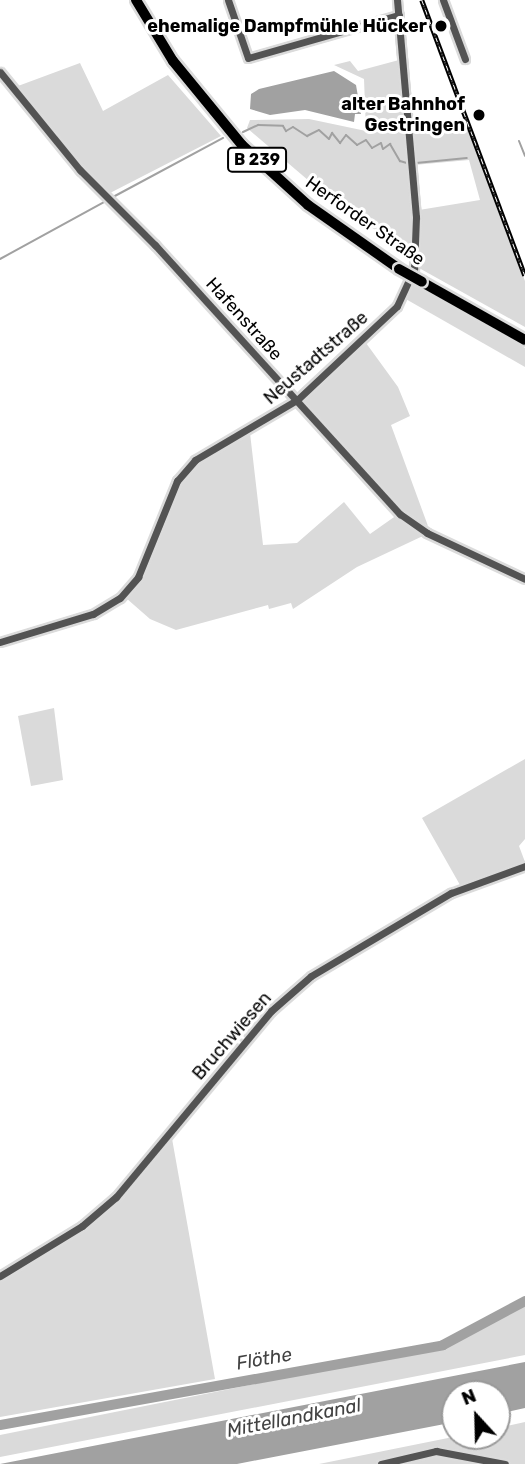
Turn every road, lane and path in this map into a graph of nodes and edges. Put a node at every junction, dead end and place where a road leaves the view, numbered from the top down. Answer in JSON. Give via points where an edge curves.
{"nodes":[{"id":1,"x":136,"y":0,"type":"edge"},
{"id":2,"x":228,"y":0,"type":"edge"},
{"id":3,"x":397,"y":0,"type":"edge"},
{"id":4,"x":443,"y":0,"type":"edge"},
{"id":5,"x":399,"y":15,"type":"junction"},
{"id":6,"x":465,"y":59,"type":"dead end"},
{"id":7,"x":0,"y":72,"type":"edge"},
{"id":8,"x":525,"y":340,"type":"edge"},
{"id":9,"x":296,"y":400,"type":"junction"},
{"id":10,"x":525,"y":579,"type":"edge"},
{"id":11,"x":0,"y":642,"type":"edge"},
{"id":12,"x":525,"y":866,"type":"edge"},
{"id":13,"x":0,"y":1276,"type":"edge"},
{"id":14,"x":381,"y":1464,"type":"edge"},
{"id":15,"x":505,"y":1464,"type":"edge"}],
"edges":[{"from":1,"to":8,"type":"main road","name":"Herforder Straße","number":"B 239","bridge":true,"via":[[173,61],[243,145],[308,205],[399,269]]},
{"from":2,"to":5,"type":"street","via":[[248,58]]},
{"from":3,"to":5,"type":"street","name":"Neustadtstraße"},
{"from":4,"to":6,"type":"street"},
{"from":5,"to":9,"type":"street","name":"Neustadtstraße","via":[[416,217],[414,269],[397,306]]},
{"from":7,"to":9,"type":"street","name":"Hafenstraße","via":[[80,170]]},
{"from":9,"to":10,"type":"street","name":"Hafenstraße","via":[[400,514],[427,533]]},
{"from":9,"to":11,"type":"street","name":"Neustadtstraße","via":[[195,460],[177,481],[138,577],[120,598],[93,614]]},
{"from":12,"to":13,"type":"street","name":"Bruchwiesen","via":[[451,893],[311,976],[271,1011],[116,1197],[82,1226]]},
{"from":14,"to":15,"type":"street","via":[[410,1455],[452,1451]]}]}
